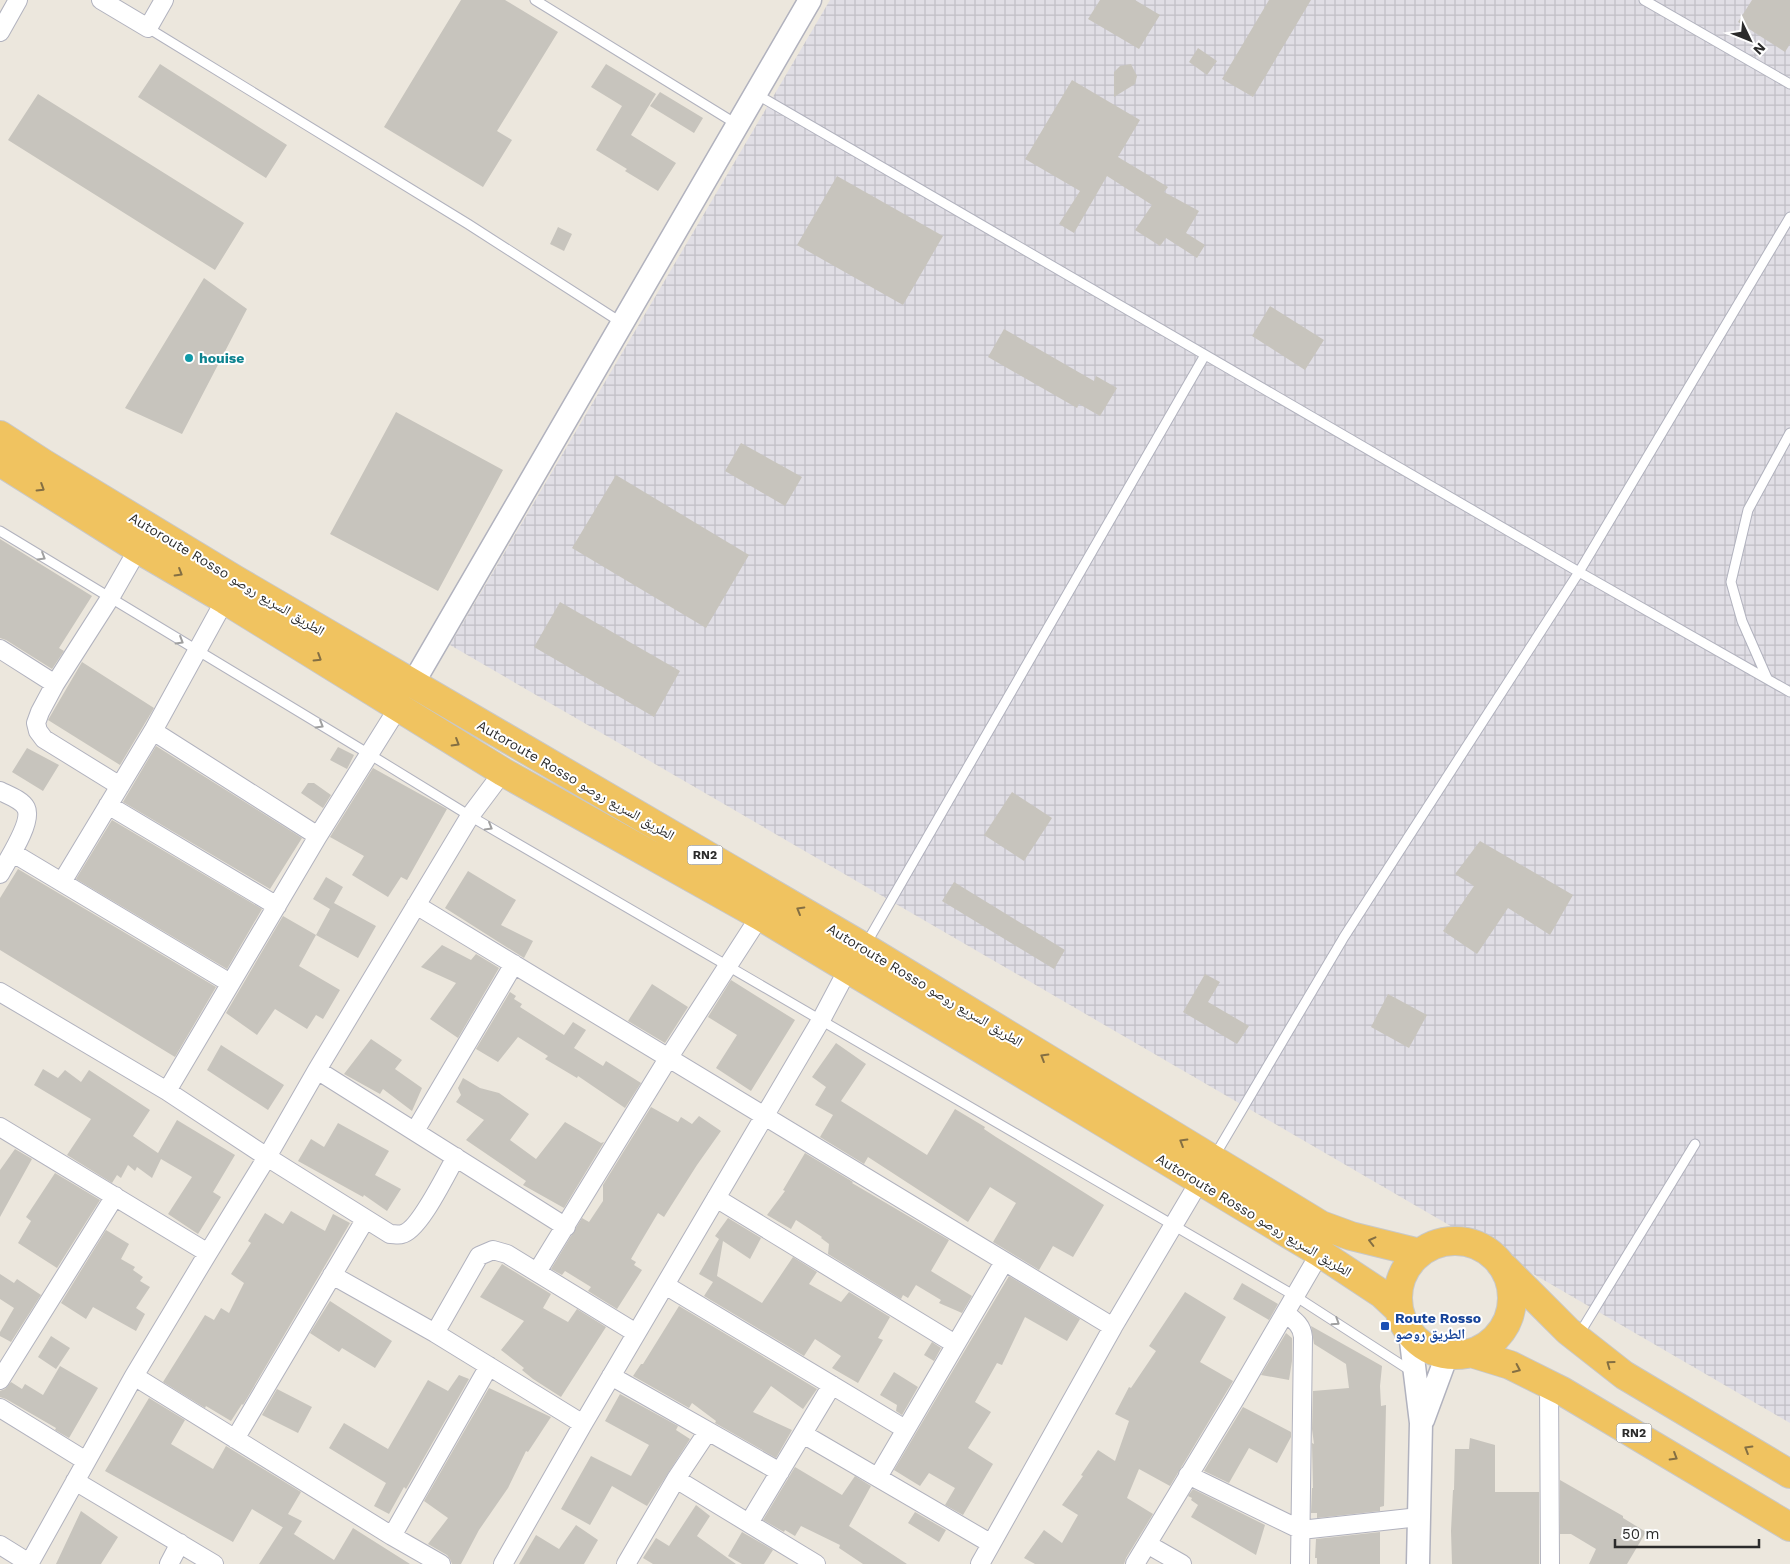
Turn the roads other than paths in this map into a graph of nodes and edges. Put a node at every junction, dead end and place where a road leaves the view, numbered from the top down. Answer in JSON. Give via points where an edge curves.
{"nodes":[{"id":1,"x":18,"y":0,"type":"edge"},
{"id":2,"x":101,"y":0,"type":"edge"},
{"id":3,"x":164,"y":0,"type":"edge"},
{"id":4,"x":535,"y":0,"type":"edge"},
{"id":5,"x":810,"y":0,"type":"edge"},
{"id":6,"x":1644,"y":0,"type":"edge"},
{"id":7,"x":148,"y":28,"type":"junction"},
{"id":8,"x":0,"y":32,"type":"edge"},
{"id":9,"x":1790,"y":84,"type":"edge"},
{"id":10,"x":756,"y":94,"type":"junction"},
{"id":11,"x":738,"y":125,"type":"junction"},
{"id":12,"x":1790,"y":217,"type":"edge"},
{"id":13,"x":622,"y":323,"type":"junction"},
{"id":14,"x":1205,"y":355,"type":"junction"},
{"id":15,"x":1790,"y":434,"type":"edge"},
{"id":16,"x":0,"y":435,"type":"edge"},
{"id":17,"x":0,"y":462,"type":"edge"},
{"id":18,"x":0,"y":532,"type":"edge"},
{"id":19,"x":138,"y":549,"type":"junction"},
{"id":20,"x":1579,"y":572,"type":"junction"},
{"id":21,"x":110,"y":598,"type":"junction"},
{"id":22,"x":226,"y":600,"type":"junction"},
{"id":23,"x":196,"y":651,"type":"junction"},
{"id":24,"x":2,"y":653,"type":"edge"},
{"id":25,"x":1767,"y":679,"type":"junction"},
{"id":26,"x":55,"y":684,"type":"junction"},
{"id":27,"x":412,"y":685,"type":"junction"},
{"id":28,"x":1790,"y":692,"type":"edge"},
{"id":29,"x":398,"y":708,"type":"junction"},
{"id":30,"x":153,"y":731,"type":"junction"},
{"id":31,"x":369,"y":754,"type":"junction"},
{"id":32,"x":503,"y":772,"type":"junction"},
{"id":33,"x":120,"y":786,"type":"junction"},
{"id":34,"x":0,"y":791,"type":"edge"},
{"id":35,"x":108,"y":805,"type":"junction"},
{"id":36,"x":470,"y":816,"type":"junction"},
{"id":37,"x":318,"y":836,"type":"junction"},
{"id":38,"x":12,"y":853,"type":"junction"},
{"id":39,"x":0,"y":874,"type":"edge"},
{"id":40,"x":62,"y":882,"type":"junction"},
{"id":41,"x":416,"y":905,"type":"junction"},
{"id":42,"x":277,"y":906,"type":"junction"},
{"id":43,"x":760,"y":916,"type":"junction"},
{"id":44,"x":856,"y":958,"type":"junction"},
{"id":45,"x":514,"y":964,"type":"junction"},
{"id":46,"x":727,"y":966,"type":"junction"},
{"id":47,"x":230,"y":983,"type":"junction"},
{"id":48,"x":0,"y":992,"type":"edge"},
{"id":49,"x":821,"y":1020,"type":"junction"},
{"id":50,"x":669,"y":1057,"type":"junction"},
{"id":51,"x":317,"y":1070,"type":"junction"},
{"id":52,"x":167,"y":1090,"type":"junction"},
{"id":53,"x":764,"y":1116,"type":"junction"},
{"id":54,"x":0,"y":1127,"type":"edge"},
{"id":55,"x":415,"y":1131,"type":"junction"},
{"id":56,"x":1696,"y":1144,"type":"dead end"},
{"id":57,"x":267,"y":1157,"type":"junction"},
{"id":58,"x":456,"y":1158,"type":"junction"},
{"id":59,"x":1206,"y":1171,"type":"junction"},
{"id":60,"x":115,"y":1196,"type":"junction"},
{"id":61,"x":716,"y":1198,"type":"junction"},
{"id":62,"x":365,"y":1220,"type":"junction"},
{"id":63,"x":1174,"y":1224,"type":"junction"},
{"id":64,"x":566,"y":1227,"type":"junction"},
{"id":65,"x":208,"y":1253,"type":"junction"},
{"id":66,"x":1320,"y":1253,"type":"junction"},
{"id":67,"x":1420,"y":1253,"type":"junction"},
{"id":68,"x":1004,"y":1262,"type":"junction"},
{"id":69,"x":1502,"y":1265,"type":"junction"},
{"id":70,"x":537,"y":1272,"type":"junction"},
{"id":71,"x":332,"y":1275,"type":"junction"},
{"id":72,"x":665,"y":1284,"type":"junction"},
{"id":73,"x":1295,"y":1296,"type":"junction"},
{"id":74,"x":1285,"y":1313,"type":"junction"},
{"id":75,"x":1404,"y":1321,"type":"junction"},
{"id":76,"x":1113,"y":1327,"type":"junction"},
{"id":77,"x":436,"y":1333,"type":"junction"},
{"id":78,"x":636,"y":1333,"type":"junction"},
{"id":79,"x":1577,"y":1338,"type":"junction"},
{"id":80,"x":955,"y":1344,"type":"junction"},
{"id":81,"x":1459,"y":1354,"type":"junction"},
{"id":82,"x":6,"y":1357,"type":"edge"},
{"id":83,"x":489,"y":1366,"type":"junction"},
{"id":84,"x":1415,"y":1373,"type":"junction"},
{"id":85,"x":134,"y":1376,"type":"junction"},
{"id":86,"x":611,"y":1376,"type":"junction"},
{"id":87,"x":0,"y":1380,"type":"edge"},
{"id":88,"x":1549,"y":1384,"type":"junction"},
{"id":89,"x":832,"y":1385,"type":"junction"},
{"id":90,"x":0,"y":1408,"type":"edge"},
{"id":91,"x":1421,"y":1423,"type":"junction"},
{"id":92,"x":583,"y":1424,"type":"junction"},
{"id":93,"x":905,"y":1429,"type":"junction"},
{"id":94,"x":708,"y":1431,"type":"junction"},
{"id":95,"x":802,"y":1434,"type":"junction"},
{"id":96,"x":235,"y":1439,"type":"junction"},
{"id":97,"x":86,"y":1461,"type":"junction"},
{"id":98,"x":780,"y":1472,"type":"junction"},
{"id":99,"x":1790,"y":1474,"type":"edge"},
{"id":100,"x":1188,"y":1475,"type":"junction"},
{"id":101,"x":878,"y":1477,"type":"junction"},
{"id":102,"x":676,"y":1479,"type":"junction"},
{"id":103,"x":75,"y":1481,"type":"junction"},
{"id":104,"x":1419,"y":1517,"type":"junction"},
{"id":105,"x":749,"y":1523,"type":"junction"},
{"id":106,"x":1790,"y":1527,"type":"edge"},
{"id":107,"x":1301,"y":1530,"type":"junction"},
{"id":108,"x":392,"y":1536,"type":"junction"},
{"id":109,"x":180,"y":1543,"type":"junction"},
{"id":110,"x":990,"y":1543,"type":"junction"},
{"id":111,"x":1147,"y":1544,"type":"junction"},
{"id":112,"x":0,"y":1545,"type":"edge"},
{"id":113,"x":982,"y":1563,"type":"edge"},
{"id":114,"x":29,"y":1564,"type":"edge"},
{"id":115,"x":169,"y":1564,"type":"edge"},
{"id":116,"x":214,"y":1564,"type":"edge"},
{"id":117,"x":442,"y":1564,"type":"edge"},
{"id":118,"x":503,"y":1564,"type":"edge"},
{"id":119,"x":626,"y":1564,"type":"edge"},
{"id":120,"x":816,"y":1564,"type":"edge"},
{"id":121,"x":1135,"y":1564,"type":"edge"},
{"id":122,"x":1182,"y":1564,"type":"edge"},
{"id":123,"x":1300,"y":1564,"type":"edge"},
{"id":124,"x":1418,"y":1564,"type":"edge"},
{"id":125,"x":1550,"y":1564,"type":"edge"}],
"edges":[{"from":1,"to":8,"type":"street"},
{"from":2,"to":7,"type":"street"},
{"from":3,"to":7,"type":"street"},
{"from":4,"to":11,"type":"lane"},
{"from":5,"to":10,"type":"street"},
{"from":6,"to":9,"type":"lane"},
{"from":7,"to":13,"type":"lane","via":[[468,224]]},
{"from":10,"to":11,"type":"street"},
{"from":10,"to":14,"type":"lane"},
{"from":11,"to":13,"type":"street"},
{"from":12,"to":20,"type":"lane"},
{"from":13,"to":27,"type":"street"},
{"from":14,"to":20,"type":"lane"},
{"from":14,"to":44,"type":"lane"},
{"from":15,"to":25,"type":"lane","via":[[1748,510],[1731,582],[1742,621]]},
{"from":16,"to":27,"type":"highway","name":"Autoroute Rosso الطريق السريع روصو","number":"RN2"},
{"from":17,"to":19,"type":"highway","name":"Autoroute Rosso الطريق السريع روصو","number":"RN2","one_way":true},
{"from":18,"to":21,"type":"lane","one_way":true},
{"from":19,"to":21,"type":"street"},
{"from":19,"to":22,"type":"highway","name":"Autoroute Rosso الطريق السريع روصو","number":"RN2","one_way":true},
{"from":20,"to":25,"type":"lane"},
{"from":20,"to":59,"type":"lane","via":[[1344,937]]},
{"from":21,"to":23,"type":"lane","one_way":true},
{"from":21,"to":26,"type":"street"},
{"from":22,"to":23,"type":"street"},
{"from":22,"to":29,"type":"highway","name":"Autoroute Rosso الطريق السريع روصو","number":"RN2","one_way":true},
{"from":23,"to":30,"type":"street"},
{"from":23,"to":31,"type":"lane","one_way":true},
{"from":24,"to":26,"type":"street"},
{"from":25,"to":28,"type":"lane"},
{"from":26,"to":33,"type":"street","via":[[36,723],[38,731],[44,739]]},
{"from":44,"to":27,"type":"highway","name":"Autoroute Rosso الطريق السريع روصو","number":"RN2","one_way":true},
{"from":29,"to":31,"type":"street"},
{"from":29,"to":32,"type":"highway","name":"Autoroute Rosso الطريق السريع روصو","number":"RN2","one_way":true},
{"from":30,"to":33,"type":"street"},
{"from":30,"to":37,"type":"street"},
{"from":31,"to":36,"type":"lane"},
{"from":31,"to":37,"type":"street"},
{"from":32,"to":36,"type":"street"},
{"from":32,"to":43,"type":"highway","name":"Autoroute Rosso الطريق السريع روصو","number":"RN2"},
{"from":33,"to":35,"type":"street"},
{"from":34,"to":38,"type":"street","via":[[18,800],[26,808],[28,818]]},
{"from":35,"to":40,"type":"street"},
{"from":35,"to":42,"type":"street"},
{"from":36,"to":41,"type":"street"},
{"from":36,"to":46,"type":"lane","one_way":true},
{"from":37,"to":42,"type":"street"},
{"from":38,"to":39,"type":"street"},
{"from":38,"to":40,"type":"street"},
{"from":40,"to":47,"type":"street"},
{"from":41,"to":45,"type":"street"},
{"from":41,"to":51,"type":"street"},
{"from":42,"to":47,"type":"street"},
{"from":43,"to":44,"type":"highway","name":"Autoroute Rosso الطريق السريع روصو","number":"RN2"},
{"from":43,"to":46,"type":"street"},
{"from":44,"to":49,"type":"street"},
{"from":44,"to":59,"type":"highway","name":"Autoroute Rosso الطريق السريع روصو","number":"RN2"},
{"from":45,"to":50,"type":"street"},
{"from":45,"to":55,"type":"street"},
{"from":46,"to":49,"type":"lane"},
{"from":46,"to":50,"type":"street"},
{"from":47,"to":52,"type":"street"},
{"from":48,"to":52,"type":"street"},
{"from":49,"to":53,"type":"street"},
{"from":49,"to":63,"type":"lane"},
{"from":50,"to":53,"type":"street"},
{"from":50,"to":64,"type":"street"},
{"from":51,"to":55,"type":"street"},
{"from":51,"to":57,"type":"street"},
{"from":52,"to":57,"type":"street"},
{"from":53,"to":61,"type":"street"},
{"from":53,"to":68,"type":"street"},
{"from":54,"to":60,"type":"street"},
{"from":55,"to":58,"type":"street"},
{"from":56,"to":79,"type":"lane"},
{"from":57,"to":62,"type":"street"},
{"from":57,"to":65,"type":"street"},
{"from":58,"to":62,"type":"street","via":[[413,1228],[403,1234],[390,1234]]},
{"from":58,"to":64,"type":"street"},
{"from":59,"to":63,"type":"street"},
{"from":59,"to":66,"type":"highway","name":"Autoroute Rosso الطريق السريع روصو","number":"RN2"},
{"from":67,"to":59,"type":"highway","name":"Autoroute Rosso الطريق السريع روصو","number":"RN2","one_way":true,"via":[[1321,1225]]},
{"from":60,"to":65,"type":"street"},
{"from":60,"to":82,"type":"street"},
{"from":61,"to":72,"type":"street"},
{"from":61,"to":80,"type":"street"},
{"from":62,"to":71,"type":"street"},
{"from":63,"to":73,"type":"lane"},
{"from":63,"to":76,"type":"street"},
{"from":64,"to":70,"type":"street"},
{"from":65,"to":85,"type":"street"},
{"from":66,"to":73,"type":"street"},
{"from":66,"to":75,"type":"highway","name":"Autoroute Rosso الطريق السريع روصو","number":"RN2","via":[[1382,1294]]},
{"from":67,"to":69,"type":"highway","via":[[1448,1241],[1469,1242],[1488,1251]]},
{"from":67,"to":75,"type":"highway","via":[[1412,1260],[1398,1288]]},
{"from":68,"to":76,"type":"street"},
{"from":68,"to":80,"type":"street"},
{"from":69,"to":79,"type":"highway"},
{"from":69,"to":81,"type":"highway","via":[[1512,1291],[1509,1318],[1486,1346]]},
{"from":70,"to":77,"type":"street","via":[[507,1254],[493,1250],[479,1256]]},
{"from":70,"to":78,"type":"street"},
{"from":71,"to":77,"type":"street"},
{"from":71,"to":96,"type":"street"},
{"from":72,"to":78,"type":"street"},
{"from":72,"to":89,"type":"street"},
{"from":73,"to":74,"type":"street"},
{"from":73,"to":84,"type":"lane","one_way":true},
{"from":74,"to":100,"type":"street"},
{"from":74,"to":107,"type":"street","via":[[1300,1325],[1303,1337]]},
{"from":75,"to":81,"type":"highway","via":[[1422,1346],[1438,1353]]},
{"from":75,"to":84,"type":"street"},
{"from":76,"to":110,"type":"street"},
{"from":77,"to":83,"type":"street"},
{"from":78,"to":86,"type":"street"},
{"from":99,"to":79,"type":"highway","one_way":true,"via":[[1624,1375]]},
{"from":80,"to":93,"type":"street"},
{"from":81,"to":88,"type":"highway","number":"RN2","one_way":true,"via":[[1510,1365]]},
{"from":81,"to":91,"type":"street"},
{"from":82,"to":87,"type":"street"},
{"from":83,"to":92,"type":"street"},
{"from":83,"to":108,"type":"street"},
{"from":84,"to":91,"type":"street"},
{"from":85,"to":96,"type":"street"},
{"from":85,"to":97,"type":"street"},
{"from":86,"to":92,"type":"street"},
{"from":86,"to":94,"type":"street"},
{"from":88,"to":106,"type":"highway","number":"RN2","one_way":true},
{"from":88,"to":125,"type":"street"},
{"from":89,"to":93,"type":"street"},
{"from":89,"to":95,"type":"street"},
{"from":90,"to":97,"type":"street"},
{"from":91,"to":104,"type":"street"},
{"from":92,"to":118,"type":"street"},
{"from":93,"to":101,"type":"street"},
{"from":94,"to":98,"type":"street"},
{"from":94,"to":102,"type":"street"},
{"from":95,"to":98,"type":"street"},
{"from":95,"to":101,"type":"street"},
{"from":96,"to":108,"type":"street"},
{"from":97,"to":103,"type":"street"},
{"from":98,"to":105,"type":"street"},
{"from":100,"to":107,"type":"street"},
{"from":100,"to":111,"type":"street"},
{"from":101,"to":110,"type":"street"},
{"from":102,"to":105,"type":"street"},
{"from":102,"to":119,"type":"street"},
{"from":103,"to":109,"type":"street"},
{"from":103,"to":114,"type":"street"},
{"from":104,"to":107,"type":"street"},
{"from":104,"to":124,"type":"street"},
{"from":105,"to":120,"type":"street"},
{"from":107,"to":123,"type":"street"},
{"from":108,"to":117,"type":"street"},
{"from":109,"to":115,"type":"street"},
{"from":109,"to":116,"type":"street"},
{"from":110,"to":113,"type":"street"},
{"from":111,"to":121,"type":"street"},
{"from":111,"to":122,"type":"street"},
{"from":112,"to":114,"type":"street"}]}
